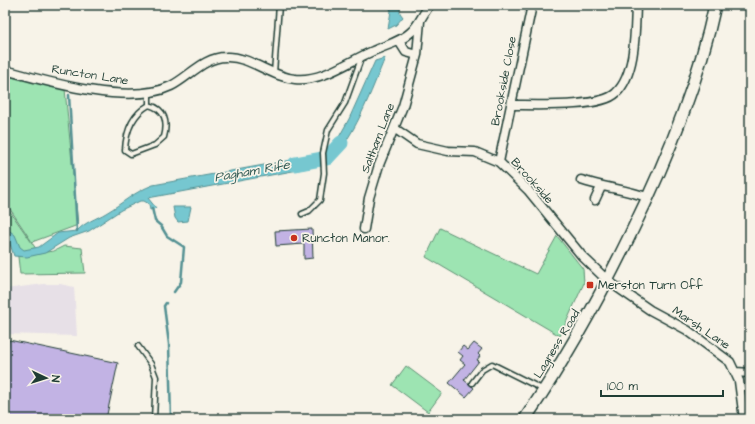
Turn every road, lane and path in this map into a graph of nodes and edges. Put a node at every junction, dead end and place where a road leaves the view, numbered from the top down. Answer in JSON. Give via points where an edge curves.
{"nodes":[{"id":1,"x":279,"y":5,"type":"edge"},
{"id":2,"x":430,"y":5,"type":"edge"},
{"id":3,"x":532,"y":5,"type":"edge"},
{"id":4,"x":636,"y":5,"type":"edge"},
{"id":5,"x":715,"y":5,"type":"edge"},
{"id":6,"x":420,"y":18,"type":"junction"},
{"id":7,"x":399,"y":41,"type":"junction"},
{"id":8,"x":417,"y":55,"type":"junction"},
{"id":9,"x":362,"y":56,"type":"junction"},
{"id":10,"x":5,"y":70,"type":"edge"},
{"id":11,"x":274,"y":73,"type":"junction"},
{"id":12,"x":149,"y":92,"type":"junction"},
{"id":13,"x":149,"y":105,"type":"junction"},
{"id":14,"x":512,"y":106,"type":"junction"},
{"id":15,"x":394,"y":128,"type":"junction"},
{"id":16,"x":499,"y":162,"type":"junction"},
{"id":17,"x":581,"y":180,"type":"dead end"},
{"id":18,"x":601,"y":187,"type":"junction"},
{"id":19,"x":649,"y":198,"type":"junction"},
{"id":20,"x":595,"y":200,"type":"dead end"},
{"id":21,"x":302,"y":214,"type":"dead end"},
{"id":22,"x":364,"y":230,"type":"dead end"},
{"id":23,"x":608,"y":281,"type":"junction"},
{"id":24,"x":138,"y":346,"type":"dead end"},
{"id":25,"x":736,"y":372,"type":"junction"},
{"id":26,"x":750,"y":373,"type":"edge"},
{"id":27,"x":472,"y":383,"type":"dead end"},
{"id":28,"x":544,"y":390,"type":"junction"},
{"id":29,"x":154,"y":419,"type":"edge"},
{"id":30,"x":525,"y":419,"type":"edge"},
{"id":31,"x":744,"y":419,"type":"edge"}],
"edges":[{"from":1,"to":11,"type":"lane"},
{"from":2,"to":6,"type":"street"},
{"from":3,"to":14,"type":"street","name":"Brookside Close"},
{"from":4,"to":14,"type":"street","via":[[630,66],[624,84],[616,93],[607,99],[592,102]]},
{"from":5,"to":19,"type":"main road","name":"Lagness Road","via":[[683,114]]},
{"from":6,"to":7,"type":"street","name":"Runcton Lane","via":[[412,32]]},
{"from":6,"to":8,"type":"street","name":"Saltham Lane"},
{"from":7,"to":8,"type":"street","via":[[406,52]]},
{"from":7,"to":9,"type":"street","name":"Runcton Lane"},
{"from":8,"to":15,"type":"street","name":"Saltham Lane"},
{"from":9,"to":11,"type":"street","name":"Runcton Lane","via":[[324,74],[305,79],[294,79]]},
{"from":9,"to":21,"type":"lane","via":[[345,103],[328,130],[323,153],[324,173],[320,200]]},
{"from":10,"to":12,"type":"street","name":"Runcton Lane","via":[[118,94]]},
{"from":11,"to":12,"type":"street","name":"Runcton Lane","via":[[242,59],[227,56],[213,58],[170,86]]},
{"from":12,"to":13,"type":"lane"},
{"from":13,"to":13,"type":"lane","via":[[134,116],[125,142],[125,150],[130,154],[154,145],[164,137],[166,123],[162,112],[157,107]]},
{"from":14,"to":16,"type":"street","name":"Brookside Close"},
{"from":15,"to":16,"type":"street","name":"Brookside","via":[[417,144],[448,151],[475,152]]},
{"from":15,"to":22,"type":"street","name":"Saltham Lane","via":[[369,198]]},
{"from":16,"to":23,"type":"street","name":"Brookside","via":[[528,190],[582,256]]},
{"from":17,"to":18,"type":"street"},
{"from":18,"to":19,"type":"street","via":[[626,190]]},
{"from":18,"to":20,"type":"street"},
{"from":19,"to":23,"type":"main road","name":"Lagness Road"},
{"from":23,"to":25,"type":"street","name":"Marsh Lane","via":[[709,346],[730,362]]},
{"from":23,"to":28,"type":"main road","name":"Lagness Road","via":[[576,340]]},
{"from":24,"to":29,"type":"lane","via":[[151,364],[156,377]]},
{"from":25,"to":26,"type":"street"},
{"from":25,"to":31,"type":"street"},
{"from":27,"to":28,"type":"lane","via":[[482,370],[492,364]]},
{"from":28,"to":30,"type":"main road","name":"Lagness Road"}]}
